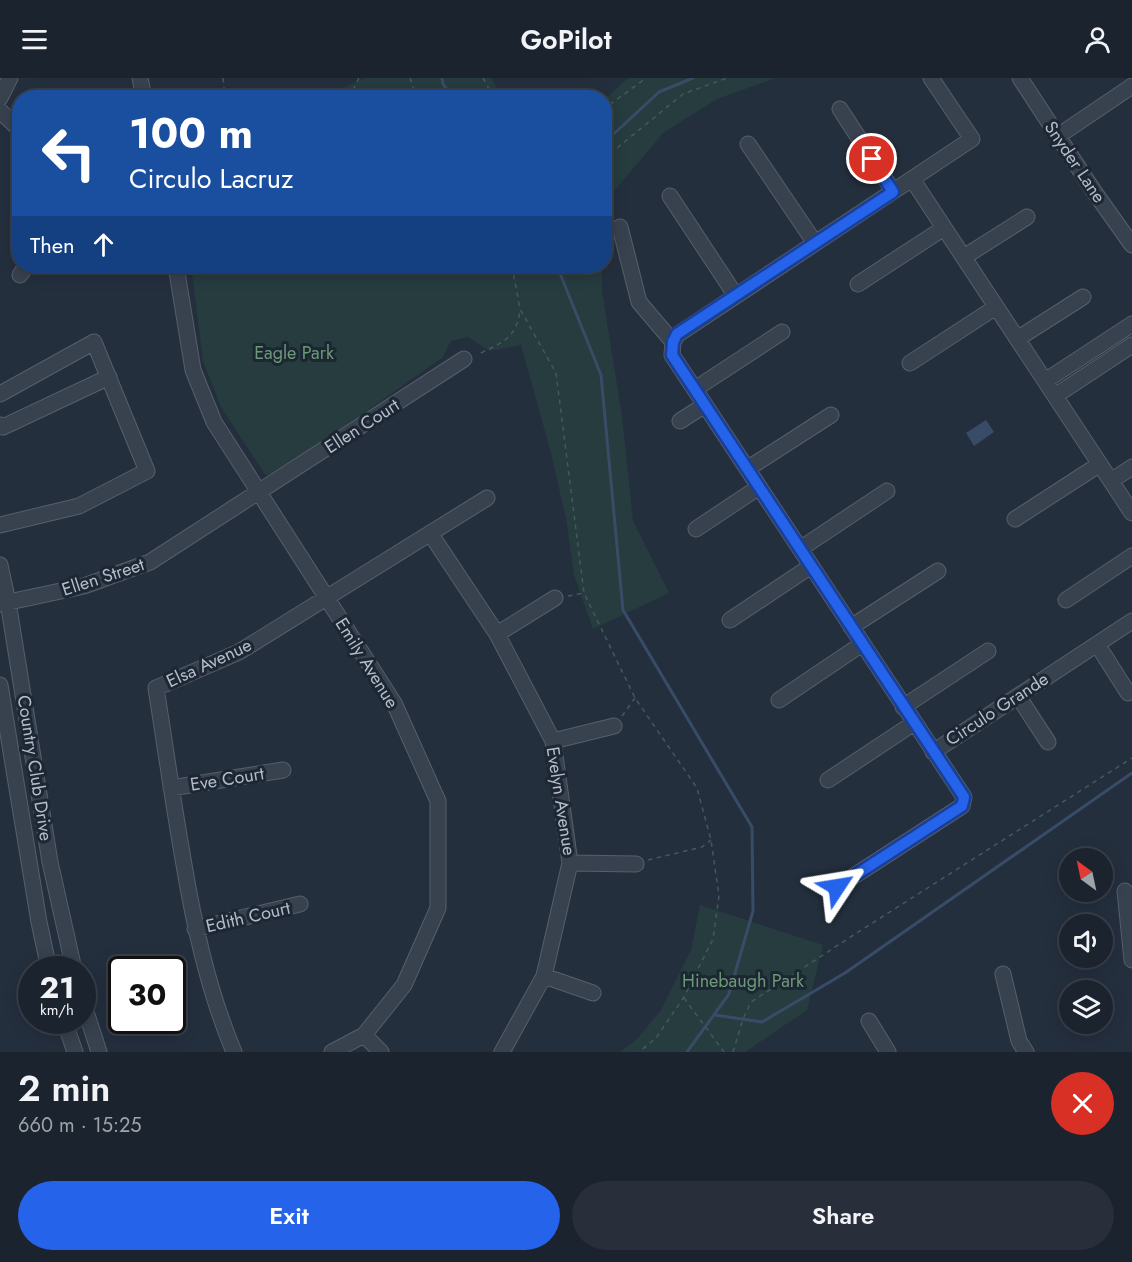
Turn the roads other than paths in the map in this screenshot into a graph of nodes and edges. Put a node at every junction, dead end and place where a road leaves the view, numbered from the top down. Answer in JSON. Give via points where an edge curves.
{"nodes":[{"id":1,"x":10,"y":78,"type":"edge"},
{"id":2,"x":931,"y":78,"type":"edge"},
{"id":3,"x":1020,"y":78,"type":"edge"},
{"id":4,"x":1132,"y":86,"type":"edge"},
{"id":5,"x":0,"y":98,"type":"edge"},
{"id":6,"x":840,"y":109,"type":"dead end"},
{"id":7,"x":0,"y":111,"type":"edge"},
{"id":8,"x":12,"y":122,"type":"edge"},
{"id":9,"x":1058,"y":136,"type":"junction"},
{"id":10,"x":748,"y":144,"type":"dead end"},
{"id":11,"x":912,"y":179,"type":"junction"},
{"id":12,"x":893,"y":192,"type":"junction"},
{"id":13,"x":670,"y":196,"type":"dead end"},
{"id":14,"x":1027,"y":217,"type":"dead end"},
{"id":15,"x":620,"y":227,"type":"dead end"},
{"id":16,"x":944,"y":228,"type":"junction"},
{"id":17,"x":815,"y":243,"type":"junction"},
{"id":18,"x":1132,"y":245,"type":"edge"},
{"id":19,"x":964,"y":257,"type":"junction"},
{"id":20,"x":177,"y":273,"type":"edge"},
{"id":21,"x":858,"y":284,"type":"dead end"},
{"id":22,"x":736,"y":296,"type":"junction"},
{"id":23,"x":1083,"y":297,"type":"dead end"},
{"id":24,"x":996,"y":307,"type":"junction"},
{"id":25,"x":1132,"y":324,"type":"edge"},
{"id":26,"x":782,"y":332,"type":"dead end"},
{"id":27,"x":1017,"y":339,"type":"junction"},
{"id":28,"x":673,"y":342,"type":"junction"},
{"id":29,"x":1132,"y":345,"type":"edge"},
{"id":30,"x":464,"y":359,"type":"dead end"},
{"id":31,"x":910,"y":363,"type":"dead end"},
{"id":32,"x":109,"y":376,"type":"junction"},
{"id":33,"x":1045,"y":381,"type":"junction"},
{"id":34,"x":695,"y":389,"type":"junction"},
{"id":35,"x":0,"y":394,"type":"edge"},
{"id":36,"x":1055,"y":396,"type":"junction"},
{"id":37,"x":705,"y":405,"type":"junction"},
{"id":38,"x":831,"y":415,"type":"dead end"},
{"id":39,"x":680,"y":422,"type":"dead end"},
{"id":40,"x":0,"y":425,"type":"edge"},
{"id":41,"x":1100,"y":464,"type":"junction"},
{"id":42,"x":1132,"y":467,"type":"edge"},
{"id":43,"x":747,"y":469,"type":"junction"},
{"id":44,"x":1111,"y":481,"type":"junction"},
{"id":45,"x":759,"y":488,"type":"junction"},
{"id":46,"x":887,"y":491,"type":"dead end"},
{"id":47,"x":259,"y":493,"type":"junction"},
{"id":48,"x":486,"y":498,"type":"dead end"},
{"id":49,"x":1132,"y":513,"type":"edge"},
{"id":50,"x":1015,"y":519,"type":"dead end"},
{"id":51,"x":0,"y":525,"type":"edge"},
{"id":52,"x":696,"y":528,"type":"dead end"},
{"id":53,"x":430,"y":533,"type":"junction"},
{"id":54,"x":800,"y":549,"type":"junction"},
{"id":55,"x":1132,"y":556,"type":"edge"},
{"id":56,"x":0,"y":565,"type":"edge"},
{"id":57,"x":811,"y":566,"type":"junction"},
{"id":58,"x":938,"y":572,"type":"dead end"},
{"id":59,"x":326,"y":598,"type":"junction"},
{"id":60,"x":555,"y":598,"type":"road end"},
{"id":61,"x":1066,"y":600,"type":"dead end"},
{"id":62,"x":4,"y":603,"type":"edge"},
{"id":63,"x":730,"y":620,"type":"dead end"},
{"id":64,"x":1132,"y":621,"type":"edge"},
{"id":65,"x":851,"y":627,"type":"junction"},
{"id":66,"x":497,"y":634,"type":"junction"},
{"id":67,"x":862,"y":644,"type":"junction"},
{"id":68,"x":1097,"y":644,"type":"junction"},
{"id":69,"x":988,"y":651,"type":"dead end"},
{"id":70,"x":0,"y":685,"type":"edge"},
{"id":71,"x":1128,"y":693,"type":"dead end"},
{"id":72,"x":1018,"y":696,"type":"junction"},
{"id":73,"x":779,"y":700,"type":"dead end"},
{"id":74,"x":903,"y":707,"type":"junction"},
{"id":75,"x":914,"y":723,"type":"junction"},
{"id":76,"x":614,"y":726,"type":"road end"},
{"id":77,"x":553,"y":741,"type":"junction"},
{"id":78,"x":1048,"y":742,"type":"dead end"},
{"id":79,"x":933,"y":752,"type":"junction"},
{"id":80,"x":283,"y":770,"type":"dead end"},
{"id":81,"x":828,"y":780,"type":"dead end"},
{"id":82,"x":171,"y":788,"type":"junction"},
{"id":83,"x":570,"y":863,"type":"junction"},
{"id":84,"x":636,"y":864,"type":"road end"},
{"id":85,"x":837,"y":887,"type":"dead end"},
{"id":86,"x":1125,"y":891,"type":"dead end"},
{"id":87,"x":300,"y":904,"type":"dead end"},
{"id":88,"x":195,"y":929,"type":"junction"},
{"id":89,"x":46,"y":956,"type":"edge"},
{"id":90,"x":71,"y":956,"type":"edge"},
{"id":91,"x":1132,"y":960,"type":"edge"},
{"id":92,"x":1003,"y":974,"type":"dead end"},
{"id":93,"x":544,"y":976,"type":"junction"},
{"id":94,"x":593,"y":993,"type":"dead end"},
{"id":95,"x":869,"y":1021,"type":"dead end"},
{"id":96,"x":69,"y":1034,"type":"edge"},
{"id":97,"x":93,"y":1034,"type":"edge"},
{"id":98,"x":364,"y":1035,"type":"junction"},
{"id":99,"x":75,"y":1052,"type":"edge"},
{"id":100,"x":99,"y":1052,"type":"edge"},
{"id":101,"x":234,"y":1052,"type":"edge"},
{"id":102,"x":332,"y":1052,"type":"edge"},
{"id":103,"x":381,"y":1052,"type":"edge"},
{"id":104,"x":502,"y":1052,"type":"edge"},
{"id":105,"x":888,"y":1052,"type":"edge"},
{"id":106,"x":1026,"y":1052,"type":"edge"}],
"edges":[{"from":1,"to":5,"type":"street"},
{"from":2,"to":11,"type":"street","via":[[972,139]]},
{"from":3,"to":9,"type":"street","name":"Snyder Lane"},
{"from":4,"to":9,"type":"street"},
{"from":6,"to":12,"type":"street"},
{"from":7,"to":8,"type":"street"},
{"from":9,"to":18,"type":"street","name":"Snyder Lane"},
{"from":10,"to":17,"type":"street"},
{"from":11,"to":12,"type":"street"},
{"from":11,"to":16,"type":"street"},
{"from":12,"to":17,"type":"street"},
{"from":13,"to":22,"type":"street"},
{"from":14,"to":19,"type":"street"},
{"from":15,"to":28,"type":"street","via":[[639,302]]},
{"from":16,"to":19,"type":"street"},
{"from":16,"to":21,"type":"street"},
{"from":17,"to":22,"type":"street"},
{"from":19,"to":24,"type":"street"},
{"from":20,"to":47,"type":"street","name":"Emily Avenue","via":[[193,370],[214,422]]},
{"from":22,"to":28,"type":"street","via":[[677,334]]},
{"from":23,"to":27,"type":"street"},
{"from":24,"to":27,"type":"street"},
{"from":24,"to":31,"type":"street"},
{"from":25,"to":33,"type":"street"},
{"from":26,"to":34,"type":"street"},
{"from":27,"to":33,"type":"street"},
{"from":28,"to":34,"type":"street","name":"Circulo Grande","via":[[672,355]]},
{"from":29,"to":36,"type":"street"},
{"from":30,"to":47,"type":"street","name":"Ellen Court"},
{"from":32,"to":35,"type":"street","via":[[94,342]]},
{"from":32,"to":40,"type":"street","via":[[3,427]]},
{"from":32,"to":51,"type":"street","via":[[147,471],[79,506]]},
{"from":33,"to":36,"type":"street"},
{"from":34,"to":37,"type":"street","name":"Circulo Grande"},
{"from":36,"to":41,"type":"street"},
{"from":37,"to":39,"type":"street"},
{"from":37,"to":43,"type":"street","name":"Circulo Grande"},
{"from":38,"to":43,"type":"street"},
{"from":41,"to":44,"type":"street"},
{"from":41,"to":50,"type":"street"},
{"from":42,"to":44,"type":"street"},
{"from":43,"to":45,"type":"street","name":"Circulo Grande"},
{"from":44,"to":49,"type":"street"},
{"from":45,"to":52,"type":"street"},
{"from":45,"to":54,"type":"street","name":"Circulo Grande"},
{"from":46,"to":54,"type":"street"},
{"from":47,"to":59,"type":"street","name":"Emily Avenue"},
{"from":47,"to":62,"type":"street","name":"Ellen Street","via":[[150,562],[84,586]]},
{"from":48,"to":53,"type":"street","name":"Elsa Avenue"},
{"from":53,"to":59,"type":"street","name":"Elsa Avenue"},
{"from":53,"to":66,"type":"street","name":"Evelyn Avenue"},
{"from":54,"to":57,"type":"street","name":"Circulo Grande"},
{"from":55,"to":61,"type":"street"},
{"from":56,"to":62,"type":"street","name":"Country Club Drive"},
{"from":57,"to":63,"type":"street"},
{"from":57,"to":65,"type":"street","name":"Circulo Grande"},
{"from":58,"to":65,"type":"street"},
{"from":59,"to":82,"type":"street","name":"Elsa Avenue","via":[[239,652],[156,688]]},
{"from":59,"to":98,"type":"street","name":"Emily Avenue","via":[[394,703],[438,801],[438,908],[404,985]]},
{"from":60,"to":66,"type":"street"},
{"from":62,"to":90,"type":"street","name":"Country Club Drive","via":[[50,862]]},
{"from":64,"to":68,"type":"street","name":"Circulo Grande"},
{"from":65,"to":67,"type":"street","name":"Circulo Grande"},
{"from":66,"to":77,"type":"street","name":"Evelyn Avenue"},
{"from":67,"to":73,"type":"street"},
{"from":67,"to":74,"type":"street","name":"Circulo Grande"},
{"from":68,"to":71,"type":"street"},
{"from":68,"to":72,"type":"street","name":"Circulo Grande"},
{"from":69,"to":74,"type":"street"},
{"from":70,"to":89,"type":"street","name":"Country Club Drive"},
{"from":72,"to":78,"type":"street"},
{"from":72,"to":79,"type":"street","name":"Circulo Grande"},
{"from":74,"to":75,"type":"street","name":"Circulo Grande"},
{"from":75,"to":79,"type":"street","name":"Circulo Grande"},
{"from":75,"to":81,"type":"street"},
{"from":76,"to":77,"type":"street"},
{"from":77,"to":83,"type":"street","name":"Evelyn Avenue"},
{"from":79,"to":85,"type":"street","via":[[964,797],[962,806]]},
{"from":80,"to":82,"type":"street","name":"Eve Court"},
{"from":82,"to":88,"type":"street","name":"Elsa Avenue"},
{"from":83,"to":84,"type":"street"},
{"from":83,"to":93,"type":"street","name":"Evelyn Avenue"},
{"from":86,"to":91,"type":"street"},
{"from":87,"to":88,"type":"street","name":"Edith Court"},
{"from":88,"to":101,"type":"street","name":"Elsa Avenue"},
{"from":92,"to":106,"type":"street","via":[[1019,1041]]},
{"from":93,"to":94,"type":"street"},
{"from":93,"to":104,"type":"street","name":"Evelyn Avenue"},
{"from":95,"to":105,"type":"street"},
{"from":96,"to":99,"type":"street"},
{"from":97,"to":100,"type":"street"},
{"from":98,"to":102,"type":"street","name":"Emily Avenue"},
{"from":98,"to":103,"type":"street"}]}
